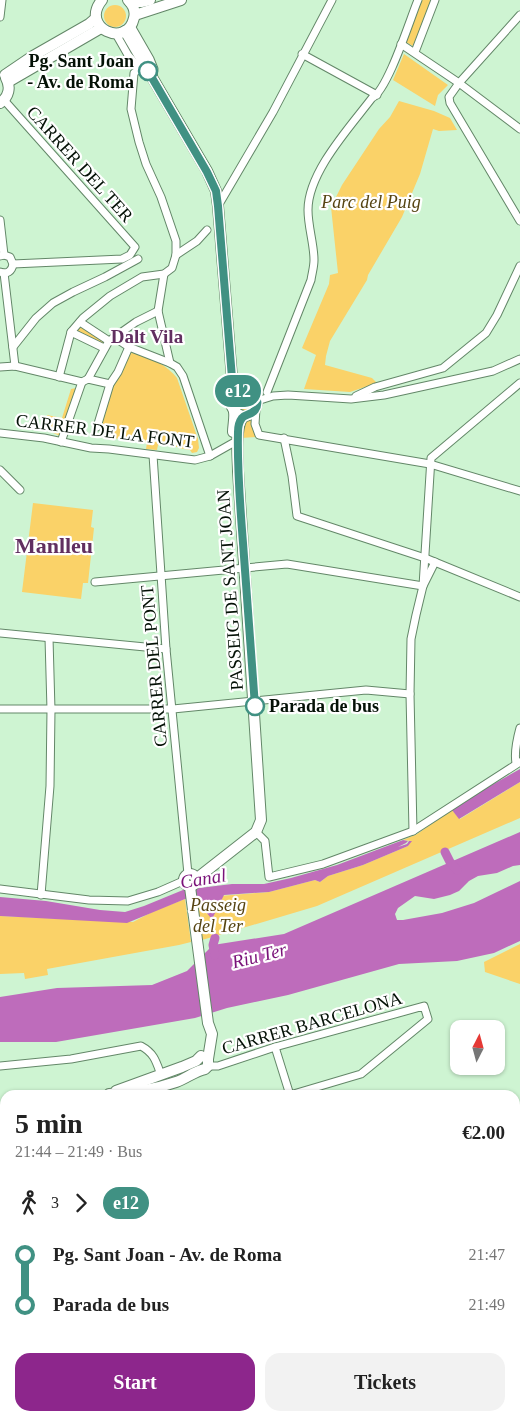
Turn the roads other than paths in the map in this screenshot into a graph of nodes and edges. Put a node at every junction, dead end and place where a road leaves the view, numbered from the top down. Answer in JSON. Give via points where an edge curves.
{"nodes":[{"id":1,"x":2,"y":0,"type":"edge"},
{"id":2,"x":150,"y":0,"type":"edge"},
{"id":3,"x":181,"y":0,"type":"edge"},
{"id":4,"x":332,"y":0,"type":"edge"},
{"id":5,"x":418,"y":0,"type":"edge"},
{"id":6,"x":435,"y":0,"type":"edge"},
{"id":7,"x":129,"y":1,"type":"edge"},
{"id":8,"x":98,"y":2,"type":"edge"},
{"id":9,"x":135,"y":14,"type":"junction"},
{"id":10,"x":520,"y":15,"type":"edge"},
{"id":11,"x":0,"y":17,"type":"edge"},
{"id":12,"x":99,"y":23,"type":"junction"},
{"id":13,"x":124,"y":30,"type":"junction"},
{"id":14,"x":401,"y":44,"type":"junction"},
{"id":15,"x":415,"y":52,"type":"junction"},
{"id":16,"x":302,"y":54,"type":"junction"},
{"id":17,"x":142,"y":67,"type":"junction"},
{"id":18,"x":4,"y":76,"type":"edge"},
{"id":19,"x":153,"y":79,"type":"junction"},
{"id":20,"x":459,"y":84,"type":"junction"},
{"id":21,"x":377,"y":95,"type":"junction"},
{"id":22,"x":2,"y":102,"type":"edge"},
{"id":23,"x":520,"y":130,"type":"edge"},
{"id":24,"x":218,"y":206,"type":"junction"},
{"id":25,"x":0,"y":220,"type":"edge"},
{"id":26,"x":520,"y":221,"type":"edge"},
{"id":27,"x":207,"y":230,"type":"dead end"},
{"id":28,"x":2,"y":255,"type":"edge"},
{"id":29,"x":176,"y":255,"type":"junction"},
{"id":30,"x":138,"y":259,"type":"dead end"},
{"id":31,"x":13,"y":264,"type":"junction"},
{"id":32,"x":520,"y":266,"type":"edge"},
{"id":33,"x":2,"y":273,"type":"edge"},
{"id":34,"x":164,"y":274,"type":"junction"},
{"id":35,"x":158,"y":311,"type":"junction"},
{"id":36,"x":80,"y":322,"type":"junction"},
{"id":37,"x":71,"y":332,"type":"junction"},
{"id":38,"x":112,"y":339,"type":"junction"},
{"id":39,"x":13,"y":346,"type":"junction"},
{"id":40,"x":129,"y":347,"type":"junction"},
{"id":41,"x":104,"y":348,"type":"junction"},
{"id":42,"x":520,"y":359,"type":"edge"},
{"id":43,"x":170,"y":364,"type":"junction"},
{"id":44,"x":15,"y":366,"type":"junction"},
{"id":45,"x":0,"y":367,"type":"edge"},
{"id":46,"x":59,"y":377,"type":"junction"},
{"id":47,"x":85,"y":380,"type":"junction"},
{"id":48,"x":520,"y":383,"type":"edge"},
{"id":49,"x":110,"y":384,"type":"junction"},
{"id":50,"x":243,"y":391,"type":"junction"},
{"id":51,"x":267,"y":392,"type":"junction"},
{"id":52,"x":288,"y":395,"type":"junction"},
{"id":53,"x":351,"y":398,"type":"junction"},
{"id":54,"x":256,"y":405,"type":"junction"},
{"id":55,"x":234,"y":411,"type":"junction"},
{"id":56,"x":244,"y":416,"type":"junction"},
{"id":57,"x":96,"y":427,"type":"dead end"},
{"id":58,"x":0,"y":433,"type":"edge"},
{"id":59,"x":284,"y":438,"type":"junction"},
{"id":60,"x":61,"y":442,"type":"junction"},
{"id":61,"x":233,"y":443,"type":"junction"},
{"id":62,"x":152,"y":455,"type":"junction"},
{"id":63,"x":210,"y":456,"type":"junction"},
{"id":64,"x":430,"y":464,"type":"junction"},
{"id":65,"x":0,"y":470,"type":"edge"},
{"id":66,"x":238,"y":471,"type":"junction"},
{"id":67,"x":20,"y":490,"type":"dead end"},
{"id":68,"x":520,"y":491,"type":"edge"},
{"id":69,"x":425,"y":558,"type":"junction"},
{"id":70,"x":435,"y":562,"type":"junction"},
{"id":71,"x":245,"y":569,"type":"junction"},
{"id":72,"x":161,"y":576,"type":"junction"},
{"id":73,"x":95,"y":582,"type":"dead end"},
{"id":74,"x":424,"y":586,"type":"junction"},
{"id":75,"x":520,"y":597,"type":"edge"},
{"id":76,"x":0,"y":633,"type":"edge"},
{"id":77,"x":49,"y":638,"type":"junction"},
{"id":78,"x":166,"y":649,"type":"junction"},
{"id":79,"x":410,"y":694,"type":"junction"},
{"id":80,"x":254,"y":700,"type":"junction"},
{"id":81,"x":0,"y":709,"type":"edge"},
{"id":82,"x":173,"y":709,"type":"junction"},
{"id":83,"x":51,"y":710,"type":"junction"},
{"id":84,"x":520,"y":728,"type":"edge"},
{"id":85,"x":518,"y":762,"type":"edge"},
{"id":86,"x":413,"y":831,"type":"junction"},
{"id":87,"x":256,"y":832,"type":"junction"},
{"id":88,"x":189,"y":882,"type":"junction"},
{"id":89,"x":0,"y":889,"type":"edge"},
{"id":90,"x":41,"y":895,"type":"junction"},
{"id":91,"x":275,"y":1046,"type":"junction"},
{"id":92,"x":203,"y":1062,"type":"junction"},
{"id":93,"x":0,"y":1066,"type":"edge"},
{"id":94,"x":161,"y":1075,"type":"junction"},
{"id":95,"x":120,"y":1090,"type":"edge"},
{"id":96,"x":150,"y":1090,"type":"edge"},
{"id":97,"x":288,"y":1090,"type":"edge"},
{"id":98,"x":307,"y":1090,"type":"edge"}],
"edges":[{"from":1,"to":11,"type":"street"},
{"from":2,"to":7,"type":"street"},
{"from":3,"to":9,"type":"street"},
{"from":4,"to":16,"type":"street"},
{"from":5,"to":14,"type":"street"},
{"from":6,"to":15,"type":"street"},
{"from":7,"to":9,"type":"street"},
{"from":8,"to":12,"type":"street"},
{"from":9,"to":13,"type":"street"},
{"from":10,"to":20,"type":"street"},
{"from":12,"to":13,"type":"street","via":[[106,31]]},
{"from":12,"to":18,"type":"street"},
{"from":13,"to":17,"type":"street"},
{"from":13,"to":19,"type":"street","via":[[150,59]]},
{"from":14,"to":15,"type":"street"},
{"from":14,"to":21,"type":"street"},
{"from":15,"to":20,"type":"street"},
{"from":16,"to":21,"type":"street"},
{"from":16,"to":24,"type":"street","via":[[273,112]]},
{"from":17,"to":19,"type":"street"},
{"from":17,"to":29,"type":"street","via":[[134,73],[131,109],[146,164],[176,241]]},
{"from":18,"to":22,"type":"street","via":[[9,88]]},
{"from":19,"to":24,"type":"street","via":[[207,172],[216,191]]},
{"from":20,"to":23,"type":"street"},
{"from":20,"to":26,"type":"street","via":[[449,97],[450,103]]},
{"from":21,"to":51,"type":"street","via":[[331,152],[314,184],[308,201],[314,260],[312,280]]},
{"from":22,"to":31,"type":"street","name":"CARRER DEL TER","via":[[135,248],[122,259]]},
{"from":24,"to":50,"type":"street","via":[[232,378]]},
{"from":25,"to":28,"type":"street"},
{"from":27,"to":29,"type":"street"},
{"from":28,"to":31,"type":"street","via":[[10,257]]},
{"from":29,"to":34,"type":"street","via":[[172,268]]},
{"from":30,"to":39,"type":"street","via":[[53,303]]},
{"from":31,"to":33,"type":"street","via":[[10,271]]},
{"from":32,"to":53,"type":"street","via":[[486,333],[443,368],[375,387]]},
{"from":33,"to":39,"type":"street"},
{"from":34,"to":35,"type":"street"},
{"from":34,"to":36,"type":"street","via":[[142,277],[110,296]]},
{"from":35,"to":38,"type":"street"},
{"from":35,"to":43,"type":"street"},
{"from":36,"to":37,"type":"street"},
{"from":36,"to":38,"type":"street"},
{"from":37,"to":41,"type":"street"},
{"from":37,"to":46,"type":"street"},
{"from":38,"to":40,"type":"street"},
{"from":38,"to":41,"type":"street"},
{"from":39,"to":44,"type":"street"},
{"from":40,"to":43,"type":"street"},
{"from":40,"to":49,"type":"street"},
{"from":41,"to":47,"type":"street"},
{"from":42,"to":53,"type":"street","via":[[493,371],[384,395]]},
{"from":43,"to":63,"type":"street","via":[[177,367],[183,376]]},
{"from":44,"to":45,"type":"street"},
{"from":44,"to":46,"type":"street"},
{"from":46,"to":47,"type":"street"},
{"from":47,"to":49,"type":"street"},
{"from":47,"to":60,"type":"street"},
{"from":48,"to":64,"type":"street","via":[[431,458]]},
{"from":49,"to":57,"type":"street"},
{"from":50,"to":51,"type":"street"},
{"from":50,"to":54,"type":"street","via":[[253,393]]},
{"from":50,"to":55,"type":"street","via":[[231,400]]},
{"from":51,"to":52,"type":"street"},
{"from":52,"to":53,"type":"street"},
{"from":52,"to":54,"type":"street","via":[[272,396]]},
{"from":54,"to":56,"type":"street","via":[[249,415]]},
{"from":54,"to":59,"type":"street","via":[[255,424],[259,435]]},
{"from":55,"to":56,"type":"street"},
{"from":55,"to":61,"type":"street"},
{"from":56,"to":66,"type":"street","name":"PASSEIG DE SANT JOAN","via":[[238,432]]},
{"from":58,"to":60,"type":"street","name":"CARRER DE LA FONT"},
{"from":59,"to":64,"type":"street"},
{"from":59,"to":69,"type":"street","via":[[297,516]]},
{"from":60,"to":62,"type":"street","name":"CARRER DE LA FONT"},
{"from":61,"to":63,"type":"street","name":"CARRER DE LA FONT"},
{"from":61,"to":66,"type":"street"},
{"from":62,"to":63,"type":"street","name":"CARRER DE LA FONT","via":[[195,460]]},
{"from":62,"to":72,"type":"street","name":"CARRER DEL PONT"},
{"from":64,"to":68,"type":"street"},
{"from":64,"to":69,"type":"street"},
{"from":65,"to":67,"type":"street"},
{"from":66,"to":71,"type":"street","name":"PASSEIG DE SANT JOAN"},
{"from":69,"to":70,"type":"street"},
{"from":69,"to":74,"type":"street"},
{"from":70,"to":74,"type":"street"},
{"from":70,"to":75,"type":"street"},
{"from":71,"to":72,"type":"street"},
{"from":71,"to":74,"type":"street","via":[[287,564]]},
{"from":71,"to":80,"type":"street","name":"PASSEIG DE SANT JOAN"},
{"from":72,"to":73,"type":"street"},
{"from":72,"to":78,"type":"street","name":"CARRER DEL PONT"},
{"from":74,"to":79,"type":"street","via":[[411,639]]},
{"from":76,"to":77,"type":"street"},
{"from":77,"to":78,"type":"street"},
{"from":77,"to":83,"type":"street"},
{"from":78,"to":82,"type":"street","name":"CARRER DEL PONT"},
{"from":79,"to":80,"type":"street","via":[[366,690]]},
{"from":79,"to":86,"type":"street"},
{"from":80,"to":82,"type":"street"},
{"from":80,"to":87,"type":"street","name":"PASSEIG DE SANT JOAN","via":[[262,814]]},
{"from":81,"to":83,"type":"street"},
{"from":82,"to":83,"type":"street"},
{"from":82,"to":88,"type":"street","name":"CARRER DEL PONT"},
{"from":83,"to":90,"type":"street","via":[[50,786]]},
{"from":84,"to":85,"type":"street","via":[[515,759]]},
{"from":85,"to":86,"type":"street"},
{"from":86,"to":87,"type":"street","via":[[323,864],[269,877],[265,841]]},
{"from":87,"to":88,"type":"street"},
{"from":88,"to":90,"type":"street","via":[[128,902]]},
{"from":88,"to":92,"type":"street","via":[[212,1034]]},
{"from":89,"to":90,"type":"street"},
{"from":91,"to":92,"type":"street","name":"CARRER BARCELONA","via":[[218,1066]]},
{"from":91,"to":97,"type":"street"},
{"from":91,"to":98,"type":"street","name":"CARRER BARCELONA","via":[[424,1006],[428,1019],[361,1074]]},
{"from":92,"to":94,"type":"street"},
{"from":92,"to":96,"type":"street","via":[[178,1081]]},
{"from":93,"to":94,"type":"street","via":[[71,1059],[141,1046],[149,1050]]},
{"from":94,"to":95,"type":"street"}]}
